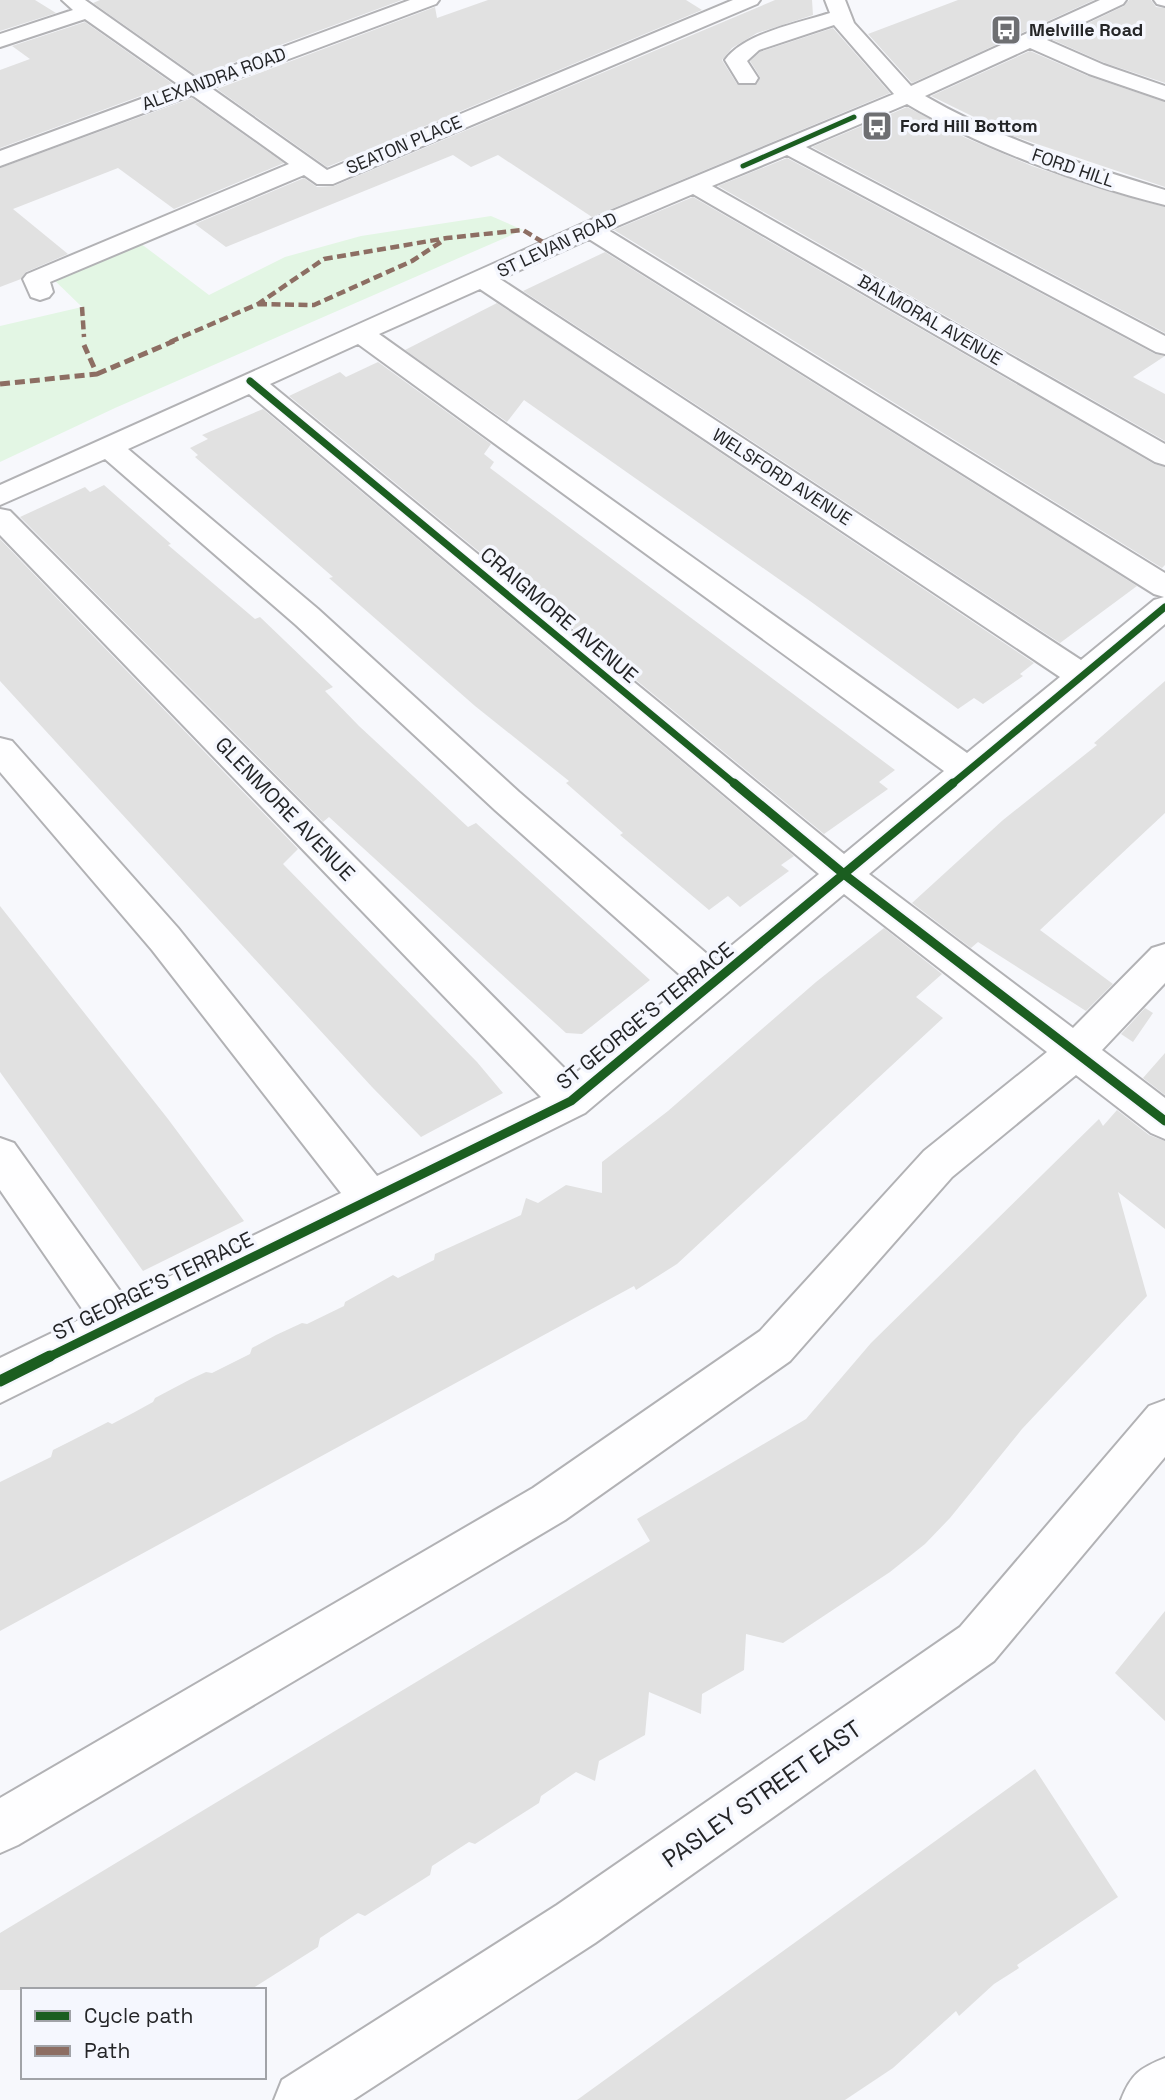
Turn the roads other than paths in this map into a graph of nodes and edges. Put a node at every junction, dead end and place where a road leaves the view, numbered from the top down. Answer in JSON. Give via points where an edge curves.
{"nodes":[{"id":1,"x":429,"y":0,"type":"edge"},
{"id":2,"x":750,"y":0,"type":"edge"},
{"id":3,"x":1116,"y":0,"type":"edge"},
{"id":4,"x":80,"y":6,"type":"edge"},
{"id":5,"x":838,"y":8,"type":"edge"},
{"id":6,"x":1031,"y":40,"type":"junction"},
{"id":7,"x":0,"y":41,"type":"edge"},
{"id":8,"x":747,"y":78,"type":"dead end"},
{"id":9,"x":193,"y":87,"type":"junction"},
{"id":10,"x":1165,"y":93,"type":"edge"},
{"id":11,"x":908,"y":96,"type":"junction"},
{"id":12,"x":789,"y":147,"type":"junction"},
{"id":13,"x":0,"y":159,"type":"edge"},
{"id":14,"x":308,"y":165,"type":"junction"},
{"id":15,"x":694,"y":185,"type":"junction"},
{"id":16,"x":1165,"y":198,"type":"edge"},
{"id":17,"x":590,"y":229,"type":"junction"},
{"id":18,"x":482,"y":279,"type":"junction"},
{"id":19,"x":40,"y":292,"type":"dead end"},
{"id":20,"x":359,"y":333,"type":"junction"},
{"id":21,"x":1165,"y":345,"type":"edge"},
{"id":22,"x":250,"y":382,"type":"junction"},
{"id":23,"x":108,"y":447,"type":"junction"},
{"id":24,"x":1165,"y":456,"type":"edge"},
{"id":25,"x":0,"y":496,"type":"edge"},
{"id":26,"x":0,"y":518,"type":"edge"},
{"id":27,"x":1165,"y":587,"type":"edge"},
{"id":28,"x":1165,"y":607,"type":"edge"},
{"id":29,"x":1081,"y":675,"type":"junction"},
{"id":30,"x":0,"y":750,"type":"edge"},
{"id":31,"x":968,"y":771,"type":"junction"},
{"id":32,"x":845,"y":875,"type":"junction"},
{"id":33,"x":1165,"y":959,"type":"edge"},
{"id":34,"x":715,"y":983,"type":"junction"},
{"id":35,"x":1075,"y":1052,"type":"junction"},
{"id":36,"x":571,"y":1101,"type":"junction"},
{"id":37,"x":1165,"y":1121,"type":"edge"},
{"id":38,"x":0,"y":1156,"type":"edge"},
{"id":39,"x":370,"y":1198,"type":"junction"},
{"id":40,"x":117,"y":1323,"type":"junction"},
{"id":41,"x":0,"y":1381,"type":"edge"},
{"id":42,"x":1165,"y":1422,"type":"edge"},
{"id":43,"x":0,"y":1827,"type":"edge"},
{"id":44,"x":1165,"y":2086,"type":"edge"},
{"id":45,"x":302,"y":2100,"type":"edge"},
{"id":46,"x":1149,"y":2100,"type":"edge"}],
"edges":[{"from":1,"to":9,"type":"street","name":"ALEXANDRA ROAD"},
{"from":2,"to":14,"type":"street","name":"SEATON PLACE","via":[[325,179]]},
{"from":3,"to":6,"type":"street","name":"ST LEVAN ROAD"},
{"from":4,"to":7,"type":"street"},
{"from":4,"to":9,"type":"street"},
{"from":5,"to":8,"type":"street","via":[[752,46],[736,60]]},
{"from":5,"to":11,"type":"street","via":[[844,25]]},
{"from":6,"to":10,"type":"street","via":[[1116,79]]},
{"from":6,"to":11,"type":"street","name":"ST LEVAN ROAD"},
{"from":9,"to":13,"type":"street","name":"ALEXANDRA ROAD"},
{"from":9,"to":14,"type":"street"},
{"from":11,"to":12,"type":"street","name":"ST LEVAN ROAD"},
{"from":11,"to":16,"type":"street","name":"FORD HILL","via":[[941,115],[1063,166]]},
{"from":12,"to":15,"type":"street","name":"ST LEVAN ROAD"},
{"from":12,"to":21,"type":"street"},
{"from":14,"to":19,"type":"street","via":[[36,279]]},
{"from":15,"to":17,"type":"street","name":"ST LEVAN ROAD"},
{"from":15,"to":24,"type":"street","name":"BALMORAL AVENUE"},
{"from":17,"to":18,"type":"street","name":"ST LEVAN ROAD"},
{"from":17,"to":27,"type":"street"},
{"from":18,"to":20,"type":"street","name":"ST LEVAN ROAD"},
{"from":18,"to":29,"type":"street","name":"WELSFORD AVENUE"},
{"from":20,"to":22,"type":"street","name":"ST LEVAN ROAD"},
{"from":20,"to":31,"type":"street"},
{"from":22,"to":23,"type":"street","name":"ST LEVAN ROAD"},
{"from":22,"to":32,"type":"street","name":"CRAIGMORE AVENUE"},
{"from":23,"to":25,"type":"street","name":"ST LEVAN ROAD"},
{"from":23,"to":34,"type":"street","via":[[307,617]]},
{"from":26,"to":36,"type":"street","name":"GLENMORE AVENUE"},
{"from":28,"to":29,"type":"street","name":"ST GEORGE'S TERRACE"},
{"from":29,"to":31,"type":"street","name":"ST GEORGE'S TERRACE"},
{"from":30,"to":39,"type":"street","via":[[165,939]]},
{"from":31,"to":32,"type":"street","name":"ST GEORGE'S TERRACE"},
{"from":32,"to":34,"type":"street","name":"ST GEORGE'S TERRACE"},
{"from":32,"to":35,"type":"street","name":"CRAIGMORE AVENUE"},
{"from":33,"to":35,"type":"street"},
{"from":34,"to":36,"type":"street","name":"ST GEORGE'S TERRACE"},
{"from":35,"to":37,"type":"street","name":"CRAIGMORE AVENUE"},
{"from":35,"to":43,"type":"street","via":[[938,1164],[775,1346],[549,1504]]},
{"from":36,"to":39,"type":"street","name":"ST GEORGE'S TERRACE"},
{"from":38,"to":40,"type":"street"},
{"from":39,"to":40,"type":"street","name":"ST GEORGE'S TERRACE"},
{"from":40,"to":41,"type":"street","name":"ST GEORGE'S TERRACE"},
{"from":42,"to":45,"type":"street","name":"PASLEY STREET EAST","via":[[977,1644],[576,1924]]},
{"from":44,"to":46,"type":"street"}]}
